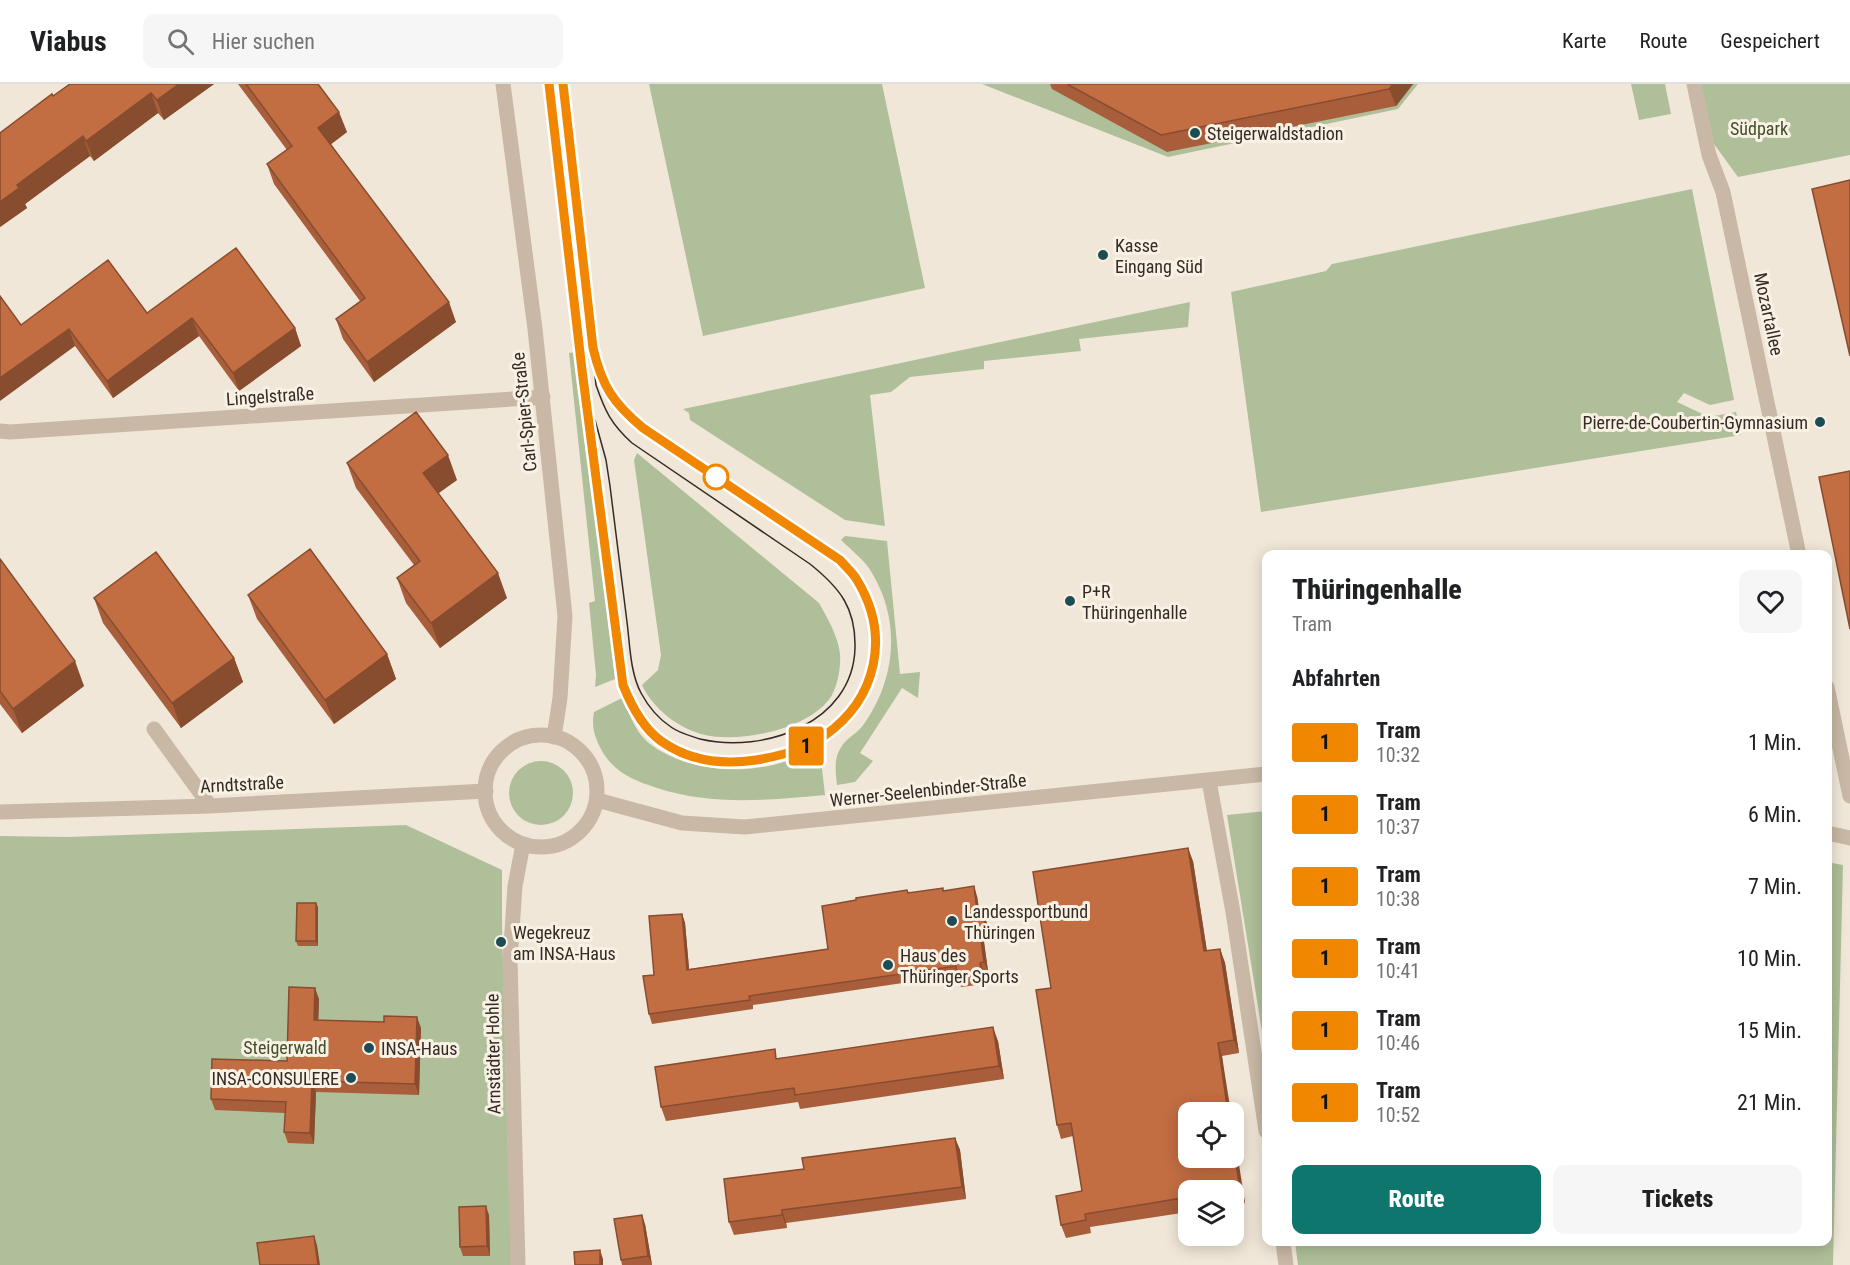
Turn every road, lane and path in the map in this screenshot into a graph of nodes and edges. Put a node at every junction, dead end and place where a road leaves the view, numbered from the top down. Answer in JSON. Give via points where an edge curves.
{"nodes":[{"id":1,"x":503,"y":84,"type":"edge"},
{"id":2,"x":1694,"y":84,"type":"edge"},
{"id":3,"x":543,"y":397,"type":"junction"},
{"id":4,"x":0,"y":431,"type":"edge"},
{"id":5,"x":1798,"y":550,"type":"edge"},
{"id":6,"x":1832,"y":711,"type":"edge"},
{"id":7,"x":154,"y":729,"type":"dead end"},
{"id":8,"x":554,"y":737,"type":"junction"},
{"id":9,"x":1262,"y":774,"type":"edge"},
{"id":10,"x":1209,"y":781,"type":"junction"},
{"id":11,"x":486,"y":791,"type":"junction"},
{"id":12,"x":1850,"y":796,"type":"edge"},
{"id":13,"x":597,"y":800,"type":"junction"},
{"id":14,"x":204,"y":806,"type":"junction"},
{"id":15,"x":0,"y":812,"type":"edge"},
{"id":16,"x":1832,"y":834,"type":"edge"},
{"id":17,"x":1850,"y":838,"type":"edge"},
{"id":18,"x":523,"y":844,"type":"junction"},
{"id":19,"x":1262,"y":1104,"type":"edge"},
{"id":20,"x":1284,"y":1246,"type":"edge"},
{"id":21,"x":518,"y":1265,"type":"edge"},
{"id":22,"x":1286,"y":1265,"type":"edge"}],
"edges":[{"from":1,"to":3,"type":"street","name":"Carl-Spier-Straße"},
{"from":2,"to":5,"type":"street","name":"Mozartallee","via":[[1709,155],[1723,192]]},
{"from":3,"to":4,"type":"street","name":"Lingelstraße"},
{"from":3,"to":8,"type":"street","name":"Carl-Spier-Straße","via":[[565,616]]},
{"from":6,"to":12,"type":"street"},
{"from":7,"to":14,"type":"street"},
{"from":8,"to":11,"type":"street","via":[[516,741],[490,768]]},
{"from":8,"to":13,"type":"street","via":[[567,742],[588,760],[594,772]]},
{"from":9,"to":10,"type":"street","name":"Werner-Seelenbinder-Straße"},
{"from":10,"to":13,"type":"street","name":"Werner-Seelenbinder-Straße","via":[[745,827],[682,823]]},
{"from":10,"to":19,"type":"street"},
{"from":11,"to":14,"type":"street","name":"Arndtstraße"},
{"from":11,"to":18,"type":"street","via":[[487,806],[495,823],[508,837]]},
{"from":13,"to":18,"type":"street","via":[[588,823],[564,843],[545,847]]},
{"from":14,"to":15,"type":"street","name":"Arndtstraße"},
{"from":16,"to":17,"type":"street"},
{"from":18,"to":21,"type":"street","name":"Arnstädter Hohle","via":[[515,886],[510,962]]},
{"from":20,"to":22,"type":"street"}]}
